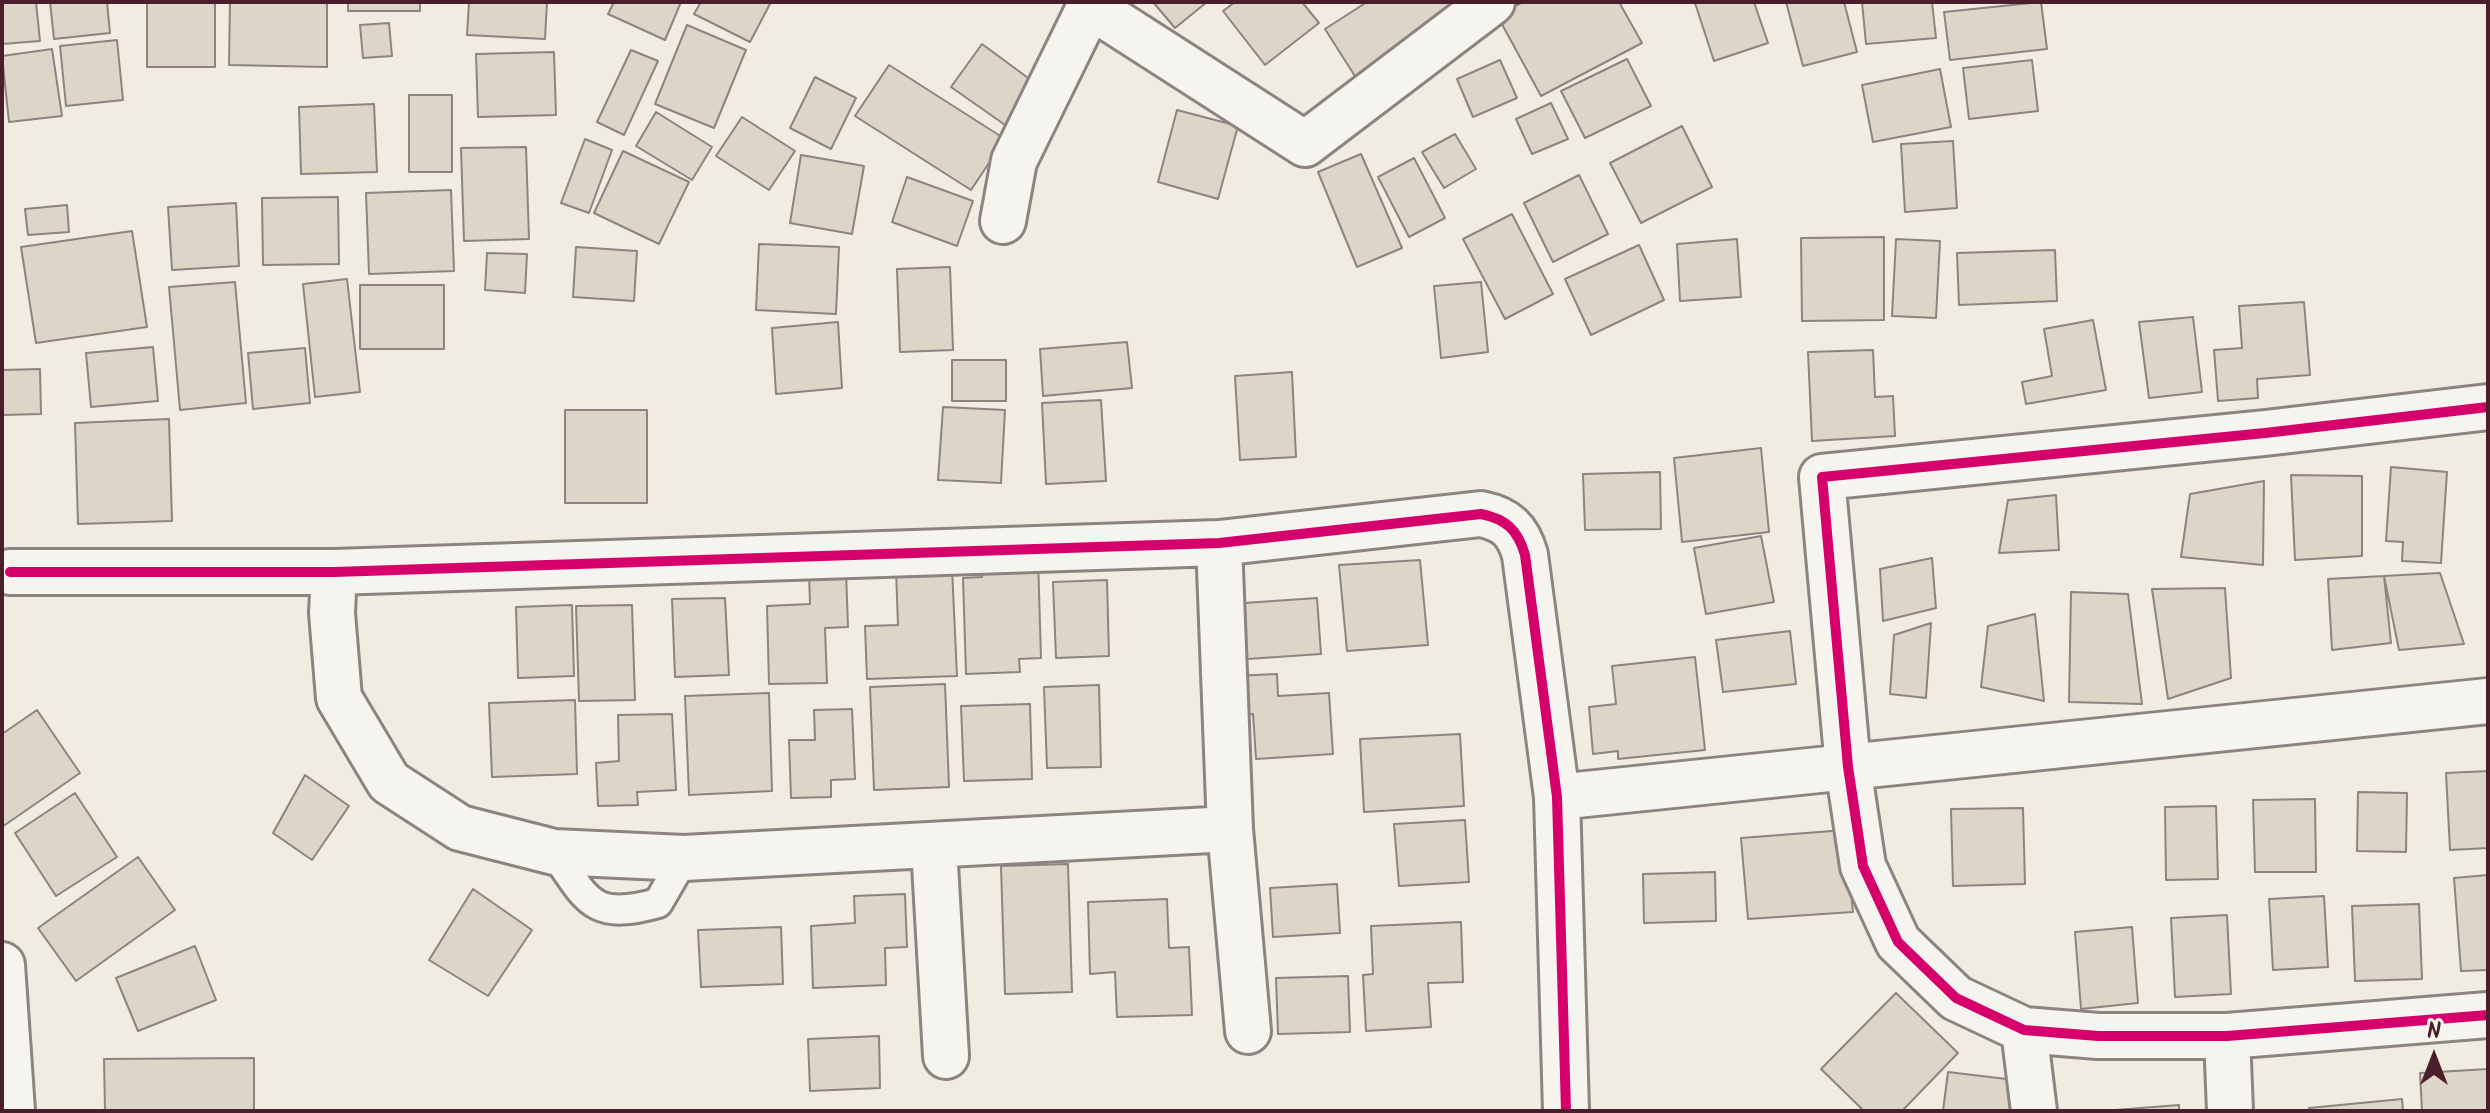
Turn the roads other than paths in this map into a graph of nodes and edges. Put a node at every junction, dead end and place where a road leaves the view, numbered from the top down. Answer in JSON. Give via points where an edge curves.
{"nodes":[{"id":1,"x":1492,"y":2,"type":"edge"},
{"id":2,"x":1091,"y":4,"type":"edge"},
{"id":3,"x":1003,"y":221,"type":"dead end"},
{"id":4,"x":2488,"y":407,"type":"edge"},
{"id":5,"x":1219,"y":543,"type":"junction"},
{"id":6,"x":10,"y":572,"type":"dead end"},
{"id":7,"x":334,"y":572,"type":"junction"},
{"id":8,"x":2488,"y":701,"type":"edge"},
{"id":9,"x":1848,"y":767,"type":"junction"},
{"id":10,"x":1557,"y":797,"type":"junction"},
{"id":11,"x":1230,"y":829,"type":"junction"},
{"id":12,"x":934,"y":847,"type":"junction"},
{"id":13,"x":554,"y":852,"type":"junction"},
{"id":14,"x":684,"y":858,"type":"junction"},
{"id":15,"x":2,"y":965,"type":"edge"},
{"id":16,"x":2488,"y":1015,"type":"edge"},
{"id":17,"x":2024,"y":1030,"type":"junction"},
{"id":18,"x":1248,"y":1031,"type":"dead end"},
{"id":19,"x":2227,"y":1036,"type":"junction"},
{"id":20,"x":946,"y":1056,"type":"dead end"},
{"id":21,"x":12,"y":1111,"type":"edge"},
{"id":22,"x":1566,"y":1111,"type":"edge"},
{"id":23,"x":2034,"y":1111,"type":"edge"},
{"id":24,"x":2230,"y":1111,"type":"edge"}],
"edges":[{"from":1,"to":2,"type":"street","via":[[1305,144]]},
{"from":2,"to":3,"type":"street","via":[[1014,161]]},
{"from":4,"to":9,"type":"street","via":[[1822,477]]},
{"from":5,"to":7,"type":"street"},
{"from":5,"to":10,"type":"street","via":[[1481,514],[1501,518],[1520,537],[1525,555]]},
{"from":5,"to":11,"type":"street"},
{"from":6,"to":7,"type":"street"},
{"from":7,"to":13,"type":"street","via":[[339,698],[389,782],[460,828]]},
{"from":8,"to":9,"type":"street"},
{"from":9,"to":10,"type":"street"},
{"from":9,"to":17,"type":"street","via":[[1863,866],[1898,942],[1956,998]]},
{"from":10,"to":22,"type":"street"},
{"from":11,"to":12,"type":"street"},
{"from":11,"to":18,"type":"street"},
{"from":12,"to":14,"type":"street"},
{"from":12,"to":20,"type":"street"},
{"from":13,"to":14,"type":"street"},
{"from":13,"to":14,"type":"lane","via":[[587,900],[623,913],[658,903]]},
{"from":15,"to":21,"type":"street"},
{"from":16,"to":19,"type":"street"},
{"from":17,"to":19,"type":"street"},
{"from":17,"to":23,"type":"street"},
{"from":19,"to":24,"type":"street"}]}
